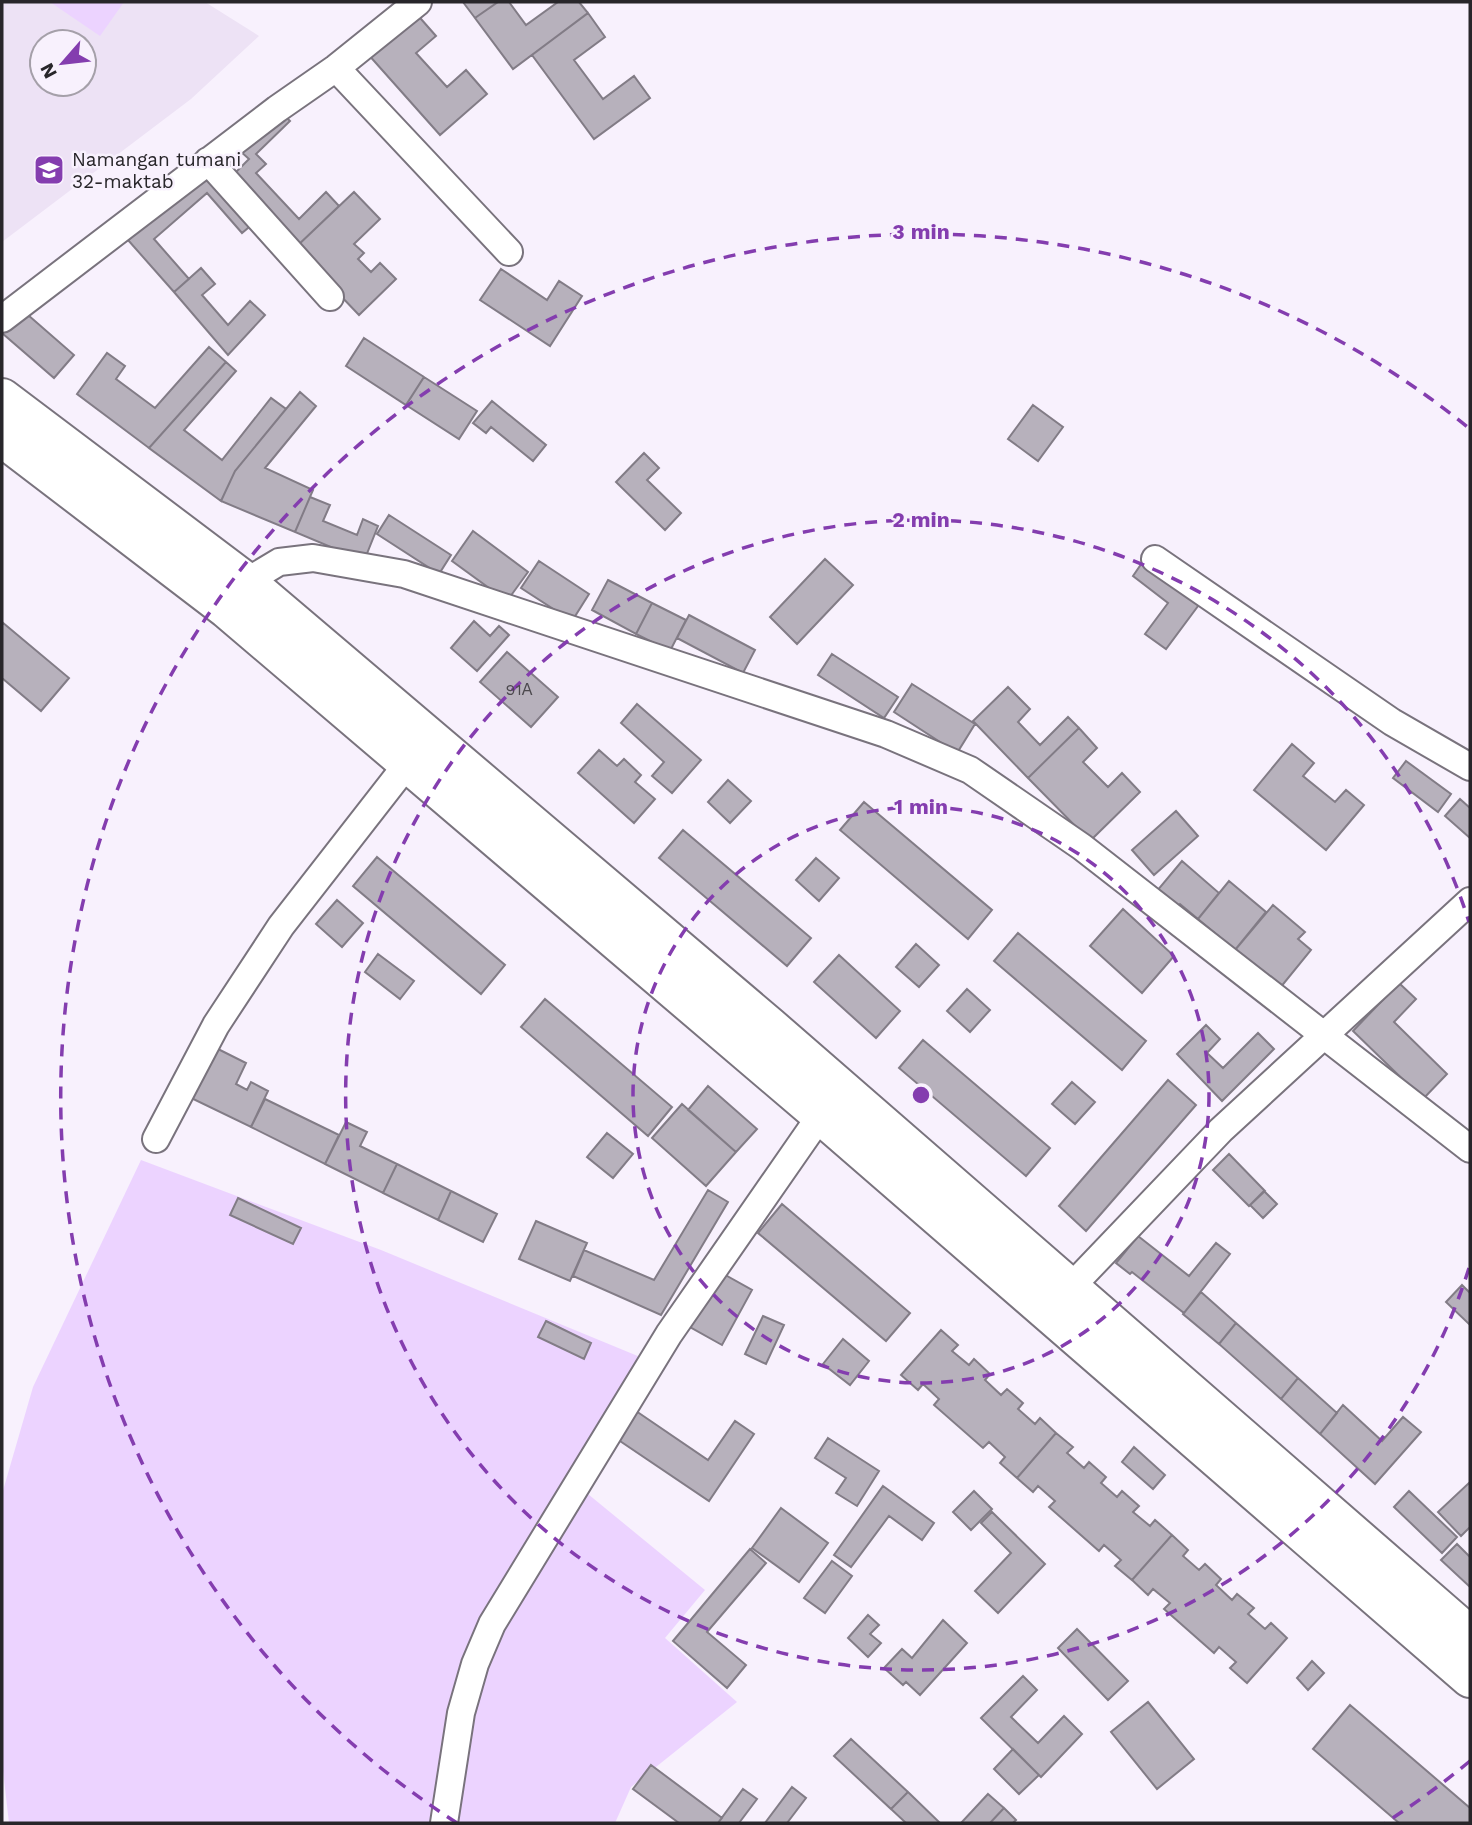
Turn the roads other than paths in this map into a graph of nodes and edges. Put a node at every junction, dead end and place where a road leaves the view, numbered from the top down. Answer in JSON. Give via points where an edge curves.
{"nodes":[{"id":1,"x":418,"y":2,"type":"edge"},
{"id":2,"x":336,"y":68,"type":"junction"},
{"id":3,"x":208,"y":161,"type":"junction"},
{"id":4,"x":509,"y":252,"type":"dead end"},
{"id":5,"x":330,"y":297,"type":"dead end"},
{"id":6,"x":2,"y":319,"type":"edge"},
{"id":7,"x":2,"y":398,"type":"edge"},
{"id":8,"x":2,"y":437,"type":"edge"},
{"id":9,"x":1155,"y":559,"type":"dead end"},
{"id":10,"x":236,"y":596,"type":"junction"},
{"id":11,"x":408,"y":763,"type":"junction"},
{"id":12,"x":1470,"y":767,"type":"edge"},
{"id":13,"x":1470,"y":901,"type":"edge"},
{"id":14,"x":1324,"y":1035,"type":"junction"},
{"id":15,"x":821,"y":1115,"type":"junction"},
{"id":16,"x":156,"y":1139,"type":"dead end"},
{"id":17,"x":1470,"y":1149,"type":"edge"},
{"id":18,"x":1070,"y":1288,"type":"junction"},
{"id":19,"x":1470,"y":1636,"type":"edge"},
{"id":20,"x":1470,"y":1678,"type":"edge"},
{"id":21,"x":444,"y":1823,"type":"edge"}],
"edges":[{"from":1,"to":2,"type":"street"},
{"from":2,"to":3,"type":"street"},
{"from":2,"to":4,"type":"street"},
{"from":3,"to":5,"type":"street"},
{"from":3,"to":6,"type":"street"},
{"from":7,"to":10,"type":"main road"},
{"from":8,"to":10,"type":"main road"},
{"from":9,"to":12,"type":"street","via":[[1392,722]]},
{"from":10,"to":11,"type":"main road"},
{"from":10,"to":14,"type":"street","via":[[279,562],[313,558],[404,575],[886,734],[970,770],[1093,855]]},
{"from":10,"to":18,"type":"main road","via":[[780,1036]]},
{"from":11,"to":15,"type":"main road"},
{"from":11,"to":16,"type":"street","via":[[281,926],[216,1025]]},
{"from":13,"to":14,"type":"street"},
{"from":14,"to":17,"type":"street"},
{"from":14,"to":18,"type":"street","via":[[1221,1130]]},
{"from":15,"to":20,"type":"main road"},
{"from":15,"to":21,"type":"street","via":[[668,1334],[492,1624],[461,1713]]},
{"from":18,"to":19,"type":"main road"}]}
